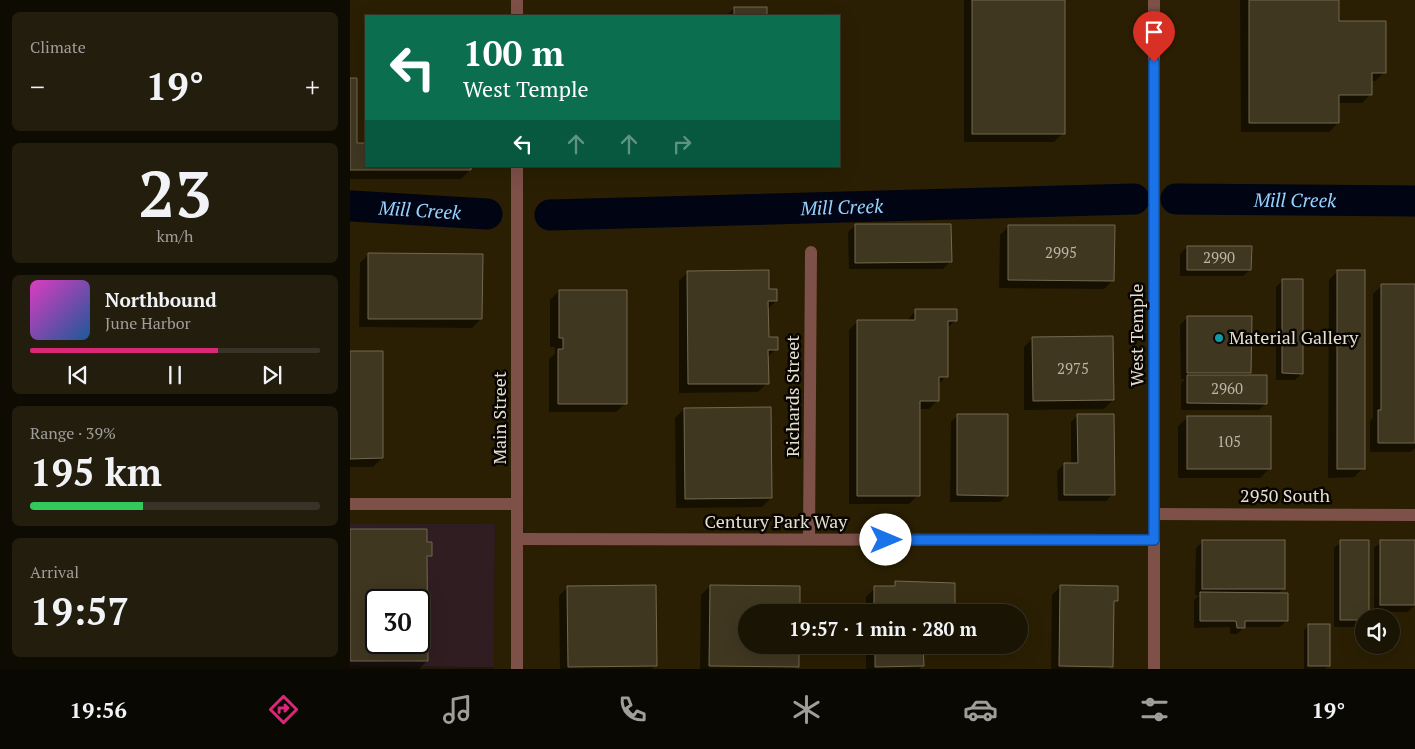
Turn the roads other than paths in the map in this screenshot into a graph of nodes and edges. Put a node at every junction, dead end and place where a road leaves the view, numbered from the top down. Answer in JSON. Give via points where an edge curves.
{"nodes":[{"id":1,"x":517,"y":0,"type":"edge"},
{"id":2,"x":1154,"y":0,"type":"edge"},
{"id":3,"x":517,"y":15,"type":"edge"},
{"id":4,"x":517,"y":167,"type":"edge"},
{"id":5,"x":811,"y":252,"type":"dead end"},
{"id":6,"x":350,"y":504,"type":"edge"},
{"id":7,"x":517,"y":504,"type":"junction"},
{"id":8,"x":1154,"y":514,"type":"junction"},
{"id":9,"x":1415,"y":515,"type":"edge"},
{"id":10,"x":517,"y":539,"type":"junction"},
{"id":11,"x":810,"y":540,"type":"junction"},
{"id":12,"x":1154,"y":540,"type":"junction"},
{"id":13,"x":518,"y":669,"type":"edge"},
{"id":14,"x":1154,"y":669,"type":"edge"}],
"edges":[{"from":1,"to":3,"type":"street"},
{"from":2,"to":8,"type":"street","name":"West Temple"},
{"from":4,"to":7,"type":"street","name":"Main Street"},
{"from":5,"to":11,"type":"street","name":"Richards Street"},
{"from":6,"to":7,"type":"street"},
{"from":7,"to":10,"type":"street","name":"Main Street"},
{"from":8,"to":9,"type":"street","name":"2950 South"},
{"from":8,"to":12,"type":"street","name":"West Temple"},
{"from":10,"to":11,"type":"street","name":"Century Park Way"},
{"from":10,"to":13,"type":"street","name":"Main Street"},
{"from":11,"to":12,"type":"street","name":"Century Park Way"},
{"from":12,"to":14,"type":"street","name":"West Temple"}]}
